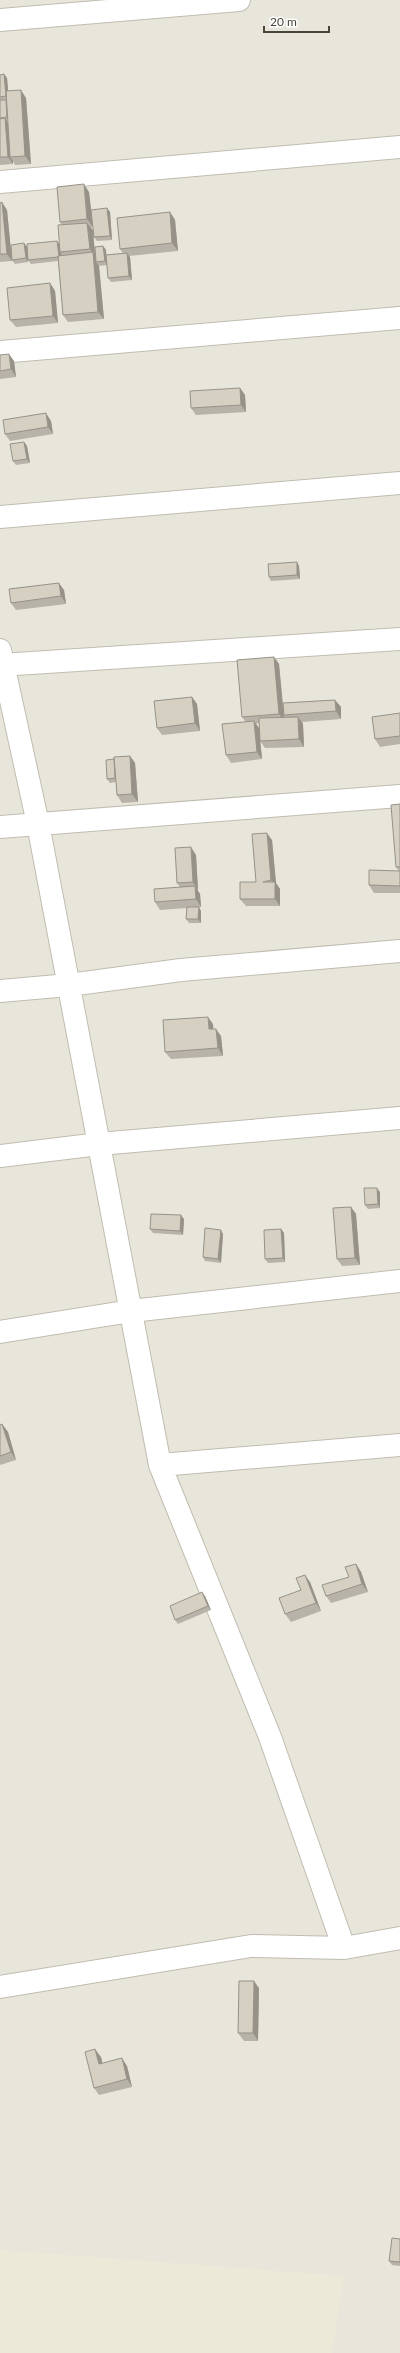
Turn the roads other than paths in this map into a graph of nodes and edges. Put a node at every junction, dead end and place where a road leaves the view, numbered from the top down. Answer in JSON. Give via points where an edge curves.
{"nodes":[{"id":1,"x":240,"y":0,"type":"edge"},
{"id":2,"x":0,"y":20,"type":"edge"},
{"id":3,"x":400,"y":147,"type":"edge"},
{"id":4,"x":0,"y":182,"type":"edge"},
{"id":5,"x":400,"y":318,"type":"edge"},
{"id":6,"x":0,"y":352,"type":"edge"},
{"id":7,"x":400,"y":483,"type":"edge"},
{"id":8,"x":0,"y":517,"type":"edge"},
{"id":9,"x":400,"y":639,"type":"edge"},
{"id":10,"x":1,"y":660,"type":"edge"},
{"id":11,"x":400,"y":796,"type":"edge"},
{"id":12,"x":38,"y":824,"type":"junction"},
{"id":13,"x":0,"y":827,"type":"edge"},
{"id":14,"x":400,"y":951,"type":"edge"},
{"id":15,"x":69,"y":986,"type":"junction"},
{"id":16,"x":0,"y":991,"type":"edge"},
{"id":17,"x":400,"y":1118,"type":"edge"},
{"id":18,"x":99,"y":1144,"type":"junction"},
{"id":19,"x":0,"y":1156,"type":"edge"},
{"id":20,"x":400,"y":1281,"type":"edge"},
{"id":21,"x":131,"y":1311,"type":"junction"},
{"id":22,"x":0,"y":1332,"type":"edge"},
{"id":23,"x":400,"y":1445,"type":"edge"},
{"id":24,"x":160,"y":1465,"type":"junction"},
{"id":25,"x":400,"y":1938,"type":"edge"},
{"id":26,"x":344,"y":1948,"type":"junction"},
{"id":27,"x":0,"y":1987,"type":"edge"}],
"edges":[{"from":1,"to":2,"type":"street"},
{"from":3,"to":4,"type":"street"},
{"from":5,"to":6,"type":"street"},
{"from":7,"to":8,"type":"street"},
{"from":9,"to":10,"type":"street"},
{"from":10,"to":12,"type":"street"},
{"from":11,"to":12,"type":"street"},
{"from":12,"to":13,"type":"street"},
{"from":12,"to":15,"type":"street"},
{"from":14,"to":15,"type":"street","via":[[182,970]]},
{"from":15,"to":16,"type":"street"},
{"from":15,"to":18,"type":"street"},
{"from":17,"to":18,"type":"street"},
{"from":18,"to":19,"type":"street"},
{"from":18,"to":21,"type":"street"},
{"from":20,"to":21,"type":"street"},
{"from":21,"to":22,"type":"street"},
{"from":21,"to":24,"type":"street"},
{"from":23,"to":24,"type":"street"},
{"from":24,"to":26,"type":"street","via":[[270,1737]]},
{"from":25,"to":26,"type":"street"},
{"from":26,"to":27,"type":"street","via":[[251,1946]]}]}
